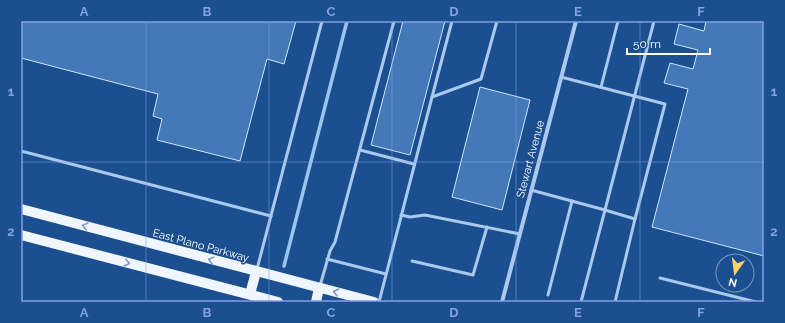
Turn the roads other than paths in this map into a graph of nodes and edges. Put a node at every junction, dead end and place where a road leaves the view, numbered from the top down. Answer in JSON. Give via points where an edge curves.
{"nodes":[{"id":1,"x":322,"y":21,"type":"edge"},
{"id":2,"x":394,"y":21,"type":"edge"},
{"id":3,"x":452,"y":21,"type":"edge"},
{"id":4,"x":497,"y":21,"type":"edge"},
{"id":5,"x":576,"y":21,"type":"edge"},
{"id":6,"x":618,"y":21,"type":"edge"},
{"id":7,"x":654,"y":21,"type":"edge"},
{"id":8,"x":561,"y":77,"type":"junction"},
{"id":9,"x":601,"y":87,"type":"junction"},
{"id":10,"x":634,"y":96,"type":"junction"},
{"id":11,"x":432,"y":97,"type":"junction"},
{"id":12,"x":360,"y":150,"type":"junction"},
{"id":13,"x":21,"y":151,"type":"edge"},
{"id":14,"x":414,"y":164,"type":"junction"},
{"id":15,"x":531,"y":190,"type":"junction"},
{"id":16,"x":572,"y":201,"type":"junction"},
{"id":17,"x":21,"y":209,"type":"edge"},
{"id":18,"x":605,"y":210,"type":"junction"},
{"id":19,"x":401,"y":215,"type":"junction"},
{"id":20,"x":271,"y":216,"type":"junction"},
{"id":21,"x":635,"y":218,"type":"junction"},
{"id":22,"x":486,"y":227,"type":"junction"},
{"id":23,"x":520,"y":234,"type":"junction"},
{"id":24,"x":21,"y":235,"type":"edge"},
{"id":25,"x":327,"y":259,"type":"junction"},
{"id":26,"x":412,"y":261,"type":"dead end"},
{"id":27,"x":256,"y":272,"type":"junction"},
{"id":28,"x":386,"y":274,"type":"junction"},
{"id":29,"x":660,"y":278,"type":"dead end"},
{"id":30,"x":319,"y":288,"type":"junction"},
{"id":31,"x":250,"y":294,"type":"junction"},
{"id":32,"x":548,"y":295,"type":"dead end"},
{"id":33,"x":278,"y":302,"type":"edge"},
{"id":34,"x":316,"y":302,"type":"edge"},
{"id":35,"x":374,"y":302,"type":"edge"},
{"id":36,"x":379,"y":302,"type":"edge"},
{"id":37,"x":502,"y":302,"type":"edge"},
{"id":38,"x":581,"y":302,"type":"edge"},
{"id":39,"x":615,"y":302,"type":"edge"},
{"id":40,"x":756,"y":302,"type":"edge"}],
"edges":[{"from":1,"to":20,"type":"lane"},
{"from":2,"to":12,"type":"lane"},
{"from":3,"to":11,"type":"lane"},
{"from":4,"to":11,"type":"lane","via":[[482,79]]},
{"from":5,"to":8,"type":"street","name":"Stewart Avenue"},
{"from":6,"to":9,"type":"lane"},
{"from":7,"to":10,"type":"lane"},
{"from":8,"to":9,"type":"lane"},
{"from":8,"to":15,"type":"street","name":"Stewart Avenue"},
{"from":9,"to":10,"type":"lane"},
{"from":10,"to":18,"type":"lane"},
{"from":10,"to":21,"type":"lane","via":[[665,104]]},
{"from":11,"to":14,"type":"lane"},
{"from":12,"to":14,"type":"lane"},
{"from":12,"to":25,"type":"lane","via":[[335,242]]},
{"from":13,"to":20,"type":"lane"},
{"from":14,"to":19,"type":"lane"},
{"from":15,"to":16,"type":"lane"},
{"from":15,"to":23,"type":"street","name":"Stewart Avenue"},
{"from":16,"to":18,"type":"lane"},
{"from":16,"to":32,"type":"lane"},
{"from":27,"to":17,"type":"main road","name":"East Plano Parkway","one_way":true},
{"from":18,"to":21,"type":"lane"},
{"from":18,"to":38,"type":"lane"},
{"from":19,"to":22,"type":"lane","via":[[425,215]]},
{"from":19,"to":28,"type":"lane"},
{"from":20,"to":27,"type":"lane"},
{"from":21,"to":39,"type":"lane"},
{"from":22,"to":23,"type":"lane"},
{"from":22,"to":26,"type":"lane","via":[[473,276]]},
{"from":23,"to":37,"type":"street","name":"Stewart Avenue"},
{"from":24,"to":31,"type":"main road","one_way":true},
{"from":25,"to":28,"type":"lane"},
{"from":25,"to":30,"type":"lane"},
{"from":27,"to":30,"type":"main road","name":"East Plano Parkway"},
{"from":27,"to":31,"type":"main road"},
{"from":28,"to":36,"type":"lane"},
{"from":29,"to":40,"type":"lane"},
{"from":30,"to":34,"type":"main road"},
{"from":35,"to":30,"type":"main road","name":"East Plano Parkway","one_way":true},
{"from":31,"to":33,"type":"main road"}]}
